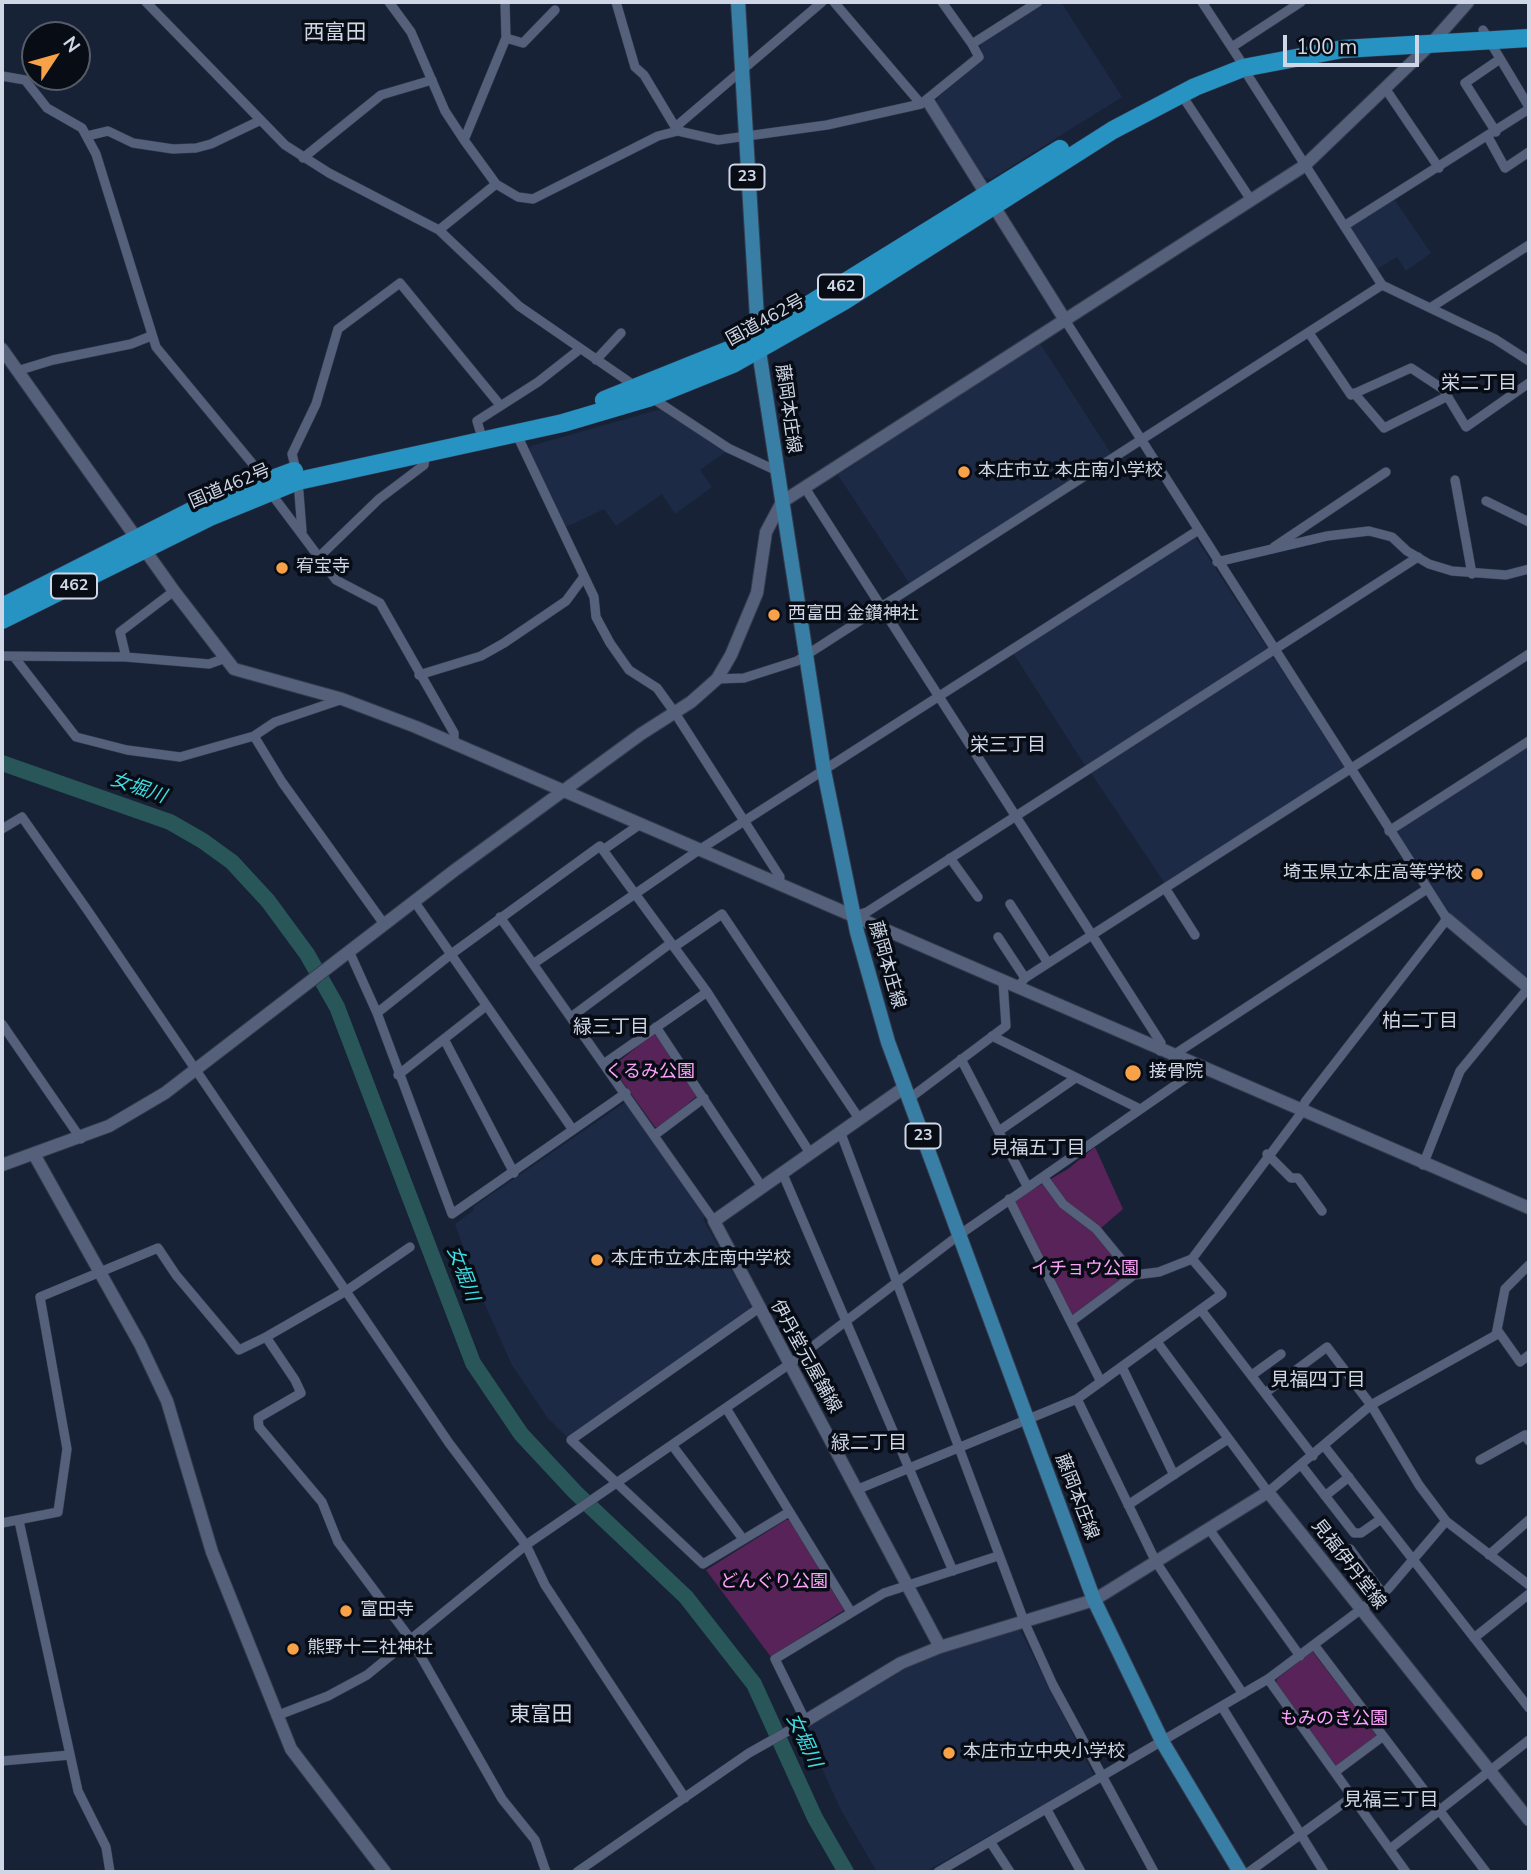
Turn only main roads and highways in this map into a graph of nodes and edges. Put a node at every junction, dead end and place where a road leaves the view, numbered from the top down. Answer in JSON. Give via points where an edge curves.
{"nodes":[{"id":1,"x":738,"y":2,"type":"edge"},
{"id":2,"x":1529,"y":28,"type":"edge"},
{"id":3,"x":1486,"y":35,"type":"junction"},
{"id":4,"x":1529,"y":38,"type":"edge"},
{"id":5,"x":1238,"y":58,"type":"junction"},
{"id":6,"x":990,"y":199,"type":"junction"},
{"id":7,"x":758,"y":343,"type":"junction"},
{"id":8,"x":644,"y":393,"type":"junction"},
{"id":9,"x":297,"y":476,"type":"junction"},
{"id":10,"x":140,"y":543,"type":"junction"},
{"id":11,"x":81,"y":568,"type":"junction"},
{"id":12,"x":2,"y":598,"type":"edge"},
{"id":13,"x":2,"y":607,"type":"edge"},
{"id":14,"x":2,"y":620,"type":"edge"},
{"id":15,"x":1240,"y":1872,"type":"edge"}],
"edges":[{"from":1,"to":7,"type":"main road","name":"藤岡本庄線","number":"23"},
{"from":2,"to":3,"type":"highway","name":"国道462号","number":"462"},
{"from":3,"to":4,"type":"highway","name":"国道462号","number":"462"},
{"from":3,"to":5,"type":"highway","name":"国道462号","number":"462"},
{"from":5,"to":6,"type":"highway","name":"国道462号","number":"462"},
{"from":5,"to":6,"type":"highway","name":"国道462号","number":"462","via":[[1149,97]]},
{"from":6,"to":7,"type":"highway","name":"国道462号","number":"462"},
{"from":7,"to":8,"type":"highway","name":"国道462号","number":"462"},
{"from":7,"to":15,"type":"main road","name":"藤岡本庄線","number":"23","via":[[824,771],[853,917],[885,1030],[1094,1600],[1163,1743]]},
{"from":8,"to":9,"type":"highway","name":"国道462号","number":"462"},
{"from":8,"to":9,"type":"highway","name":"国道462号","number":"462","via":[[517,435]]},
{"from":9,"to":10,"type":"highway","name":"国道462号","number":"462"},
{"from":10,"to":11,"type":"highway","name":"国道462号","number":"462"},
{"from":10,"to":14,"type":"highway","name":"国道462号","number":"462"},
{"from":11,"to":12,"type":"highway","via":[[61,571]]},
{"from":11,"to":13,"type":"highway","name":"国道462号","number":"462"}]}
